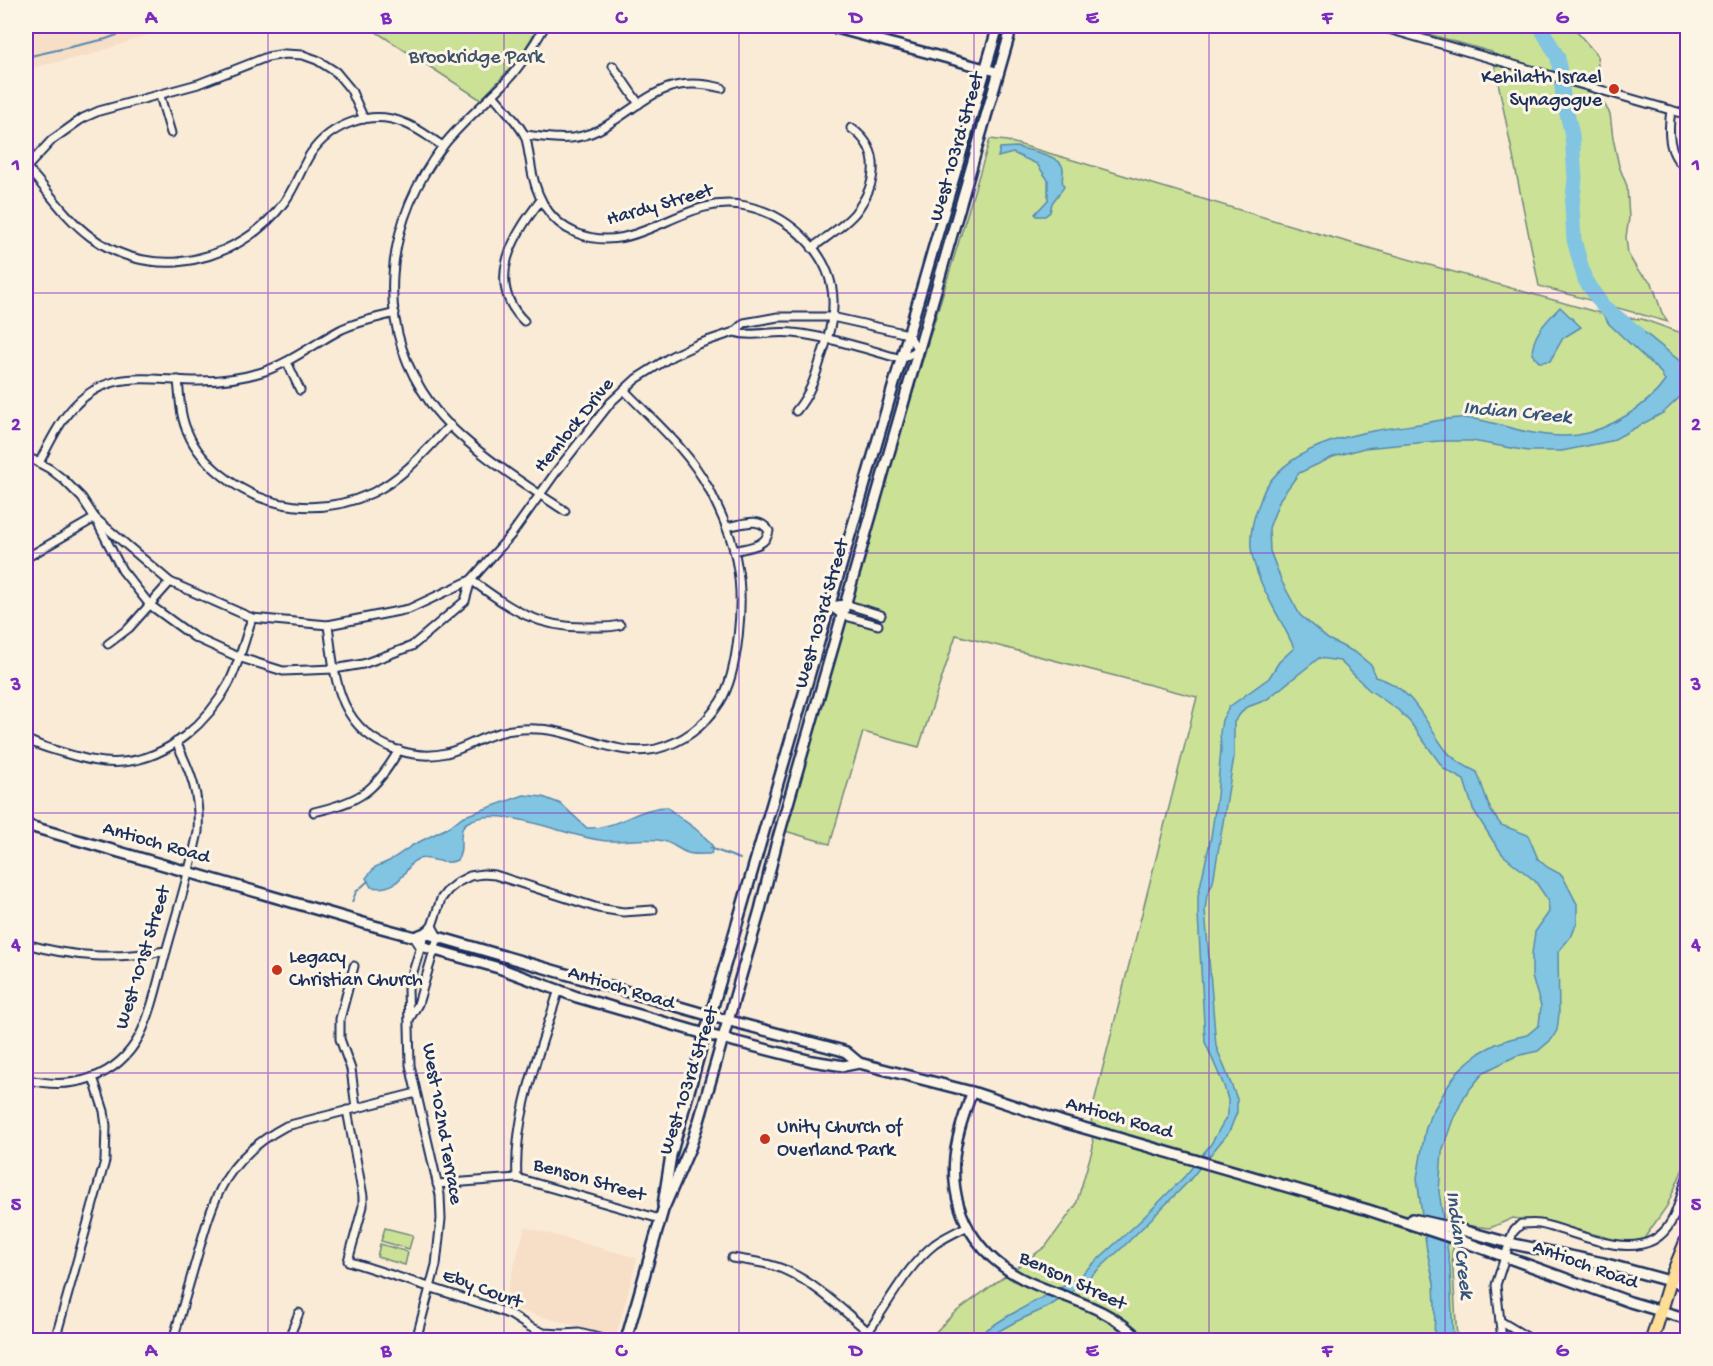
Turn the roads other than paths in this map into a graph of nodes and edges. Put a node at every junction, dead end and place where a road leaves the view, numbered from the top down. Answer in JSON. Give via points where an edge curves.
{"nodes":[{"id":1,"x":545,"y":26,"type":"edge"},
{"id":2,"x":827,"y":26,"type":"edge"},
{"id":3,"x":998,"y":26,"type":"edge"},
{"id":4,"x":1012,"y":26,"type":"edge"},
{"id":5,"x":1378,"y":26,"type":"edge"},
{"id":6,"x":613,"y":66,"type":"dead end"},
{"id":7,"x":985,"y":69,"type":"junction"},
{"id":8,"x":998,"y":72,"type":"junction"},
{"id":9,"x":722,"y":88,"type":"dead end"},
{"id":10,"x":493,"y":95,"type":"junction"},
{"id":11,"x":160,"y":96,"type":"junction"},
{"id":12,"x":639,"y":104,"type":"junction"},
{"id":13,"x":1671,"y":110,"type":"junction"},
{"id":14,"x":1688,"y":115,"type":"edge"},
{"id":15,"x":364,"y":119,"type":"junction"},
{"id":16,"x":851,"y":128,"type":"dead end"},
{"id":17,"x":171,"y":134,"type":"dead end"},
{"id":18,"x":526,"y":135,"type":"junction"},
{"id":19,"x":443,"y":146,"type":"junction"},
{"id":20,"x":26,"y":168,"type":"edge"},
{"id":21,"x":1688,"y":169,"type":"edge"},
{"id":22,"x":541,"y":200,"type":"junction"},
{"id":23,"x":812,"y":248,"type":"junction"},
{"id":24,"x":395,"y":313,"type":"junction"},
{"id":25,"x":831,"y":317,"type":"junction"},
{"id":26,"x":524,"y":321,"type":"dead end"},
{"id":27,"x":734,"y":332,"type":"junction"},
{"id":28,"x":908,"y":334,"type":"junction"},
{"id":29,"x":828,"y":339,"type":"junction"},
{"id":30,"x":918,"y":350,"type":"junction"},
{"id":31,"x":901,"y":359,"type":"junction"},
{"id":32,"x":286,"y":362,"type":"junction"},
{"id":33,"x":178,"y":380,"type":"junction"},
{"id":34,"x":300,"y":390,"type":"dead end"},
{"id":35,"x":624,"y":390,"type":"junction"},
{"id":36,"x":796,"y":411,"type":"dead end"},
{"id":37,"x":450,"y":425,"type":"junction"},
{"id":38,"x":26,"y":456,"type":"edge"},
{"id":39,"x":39,"y":463,"type":"junction"},
{"id":40,"x":541,"y":495,"type":"junction"},
{"id":41,"x":565,"y":511,"type":"dead end"},
{"id":42,"x":95,"y":518,"type":"junction"},
{"id":43,"x":727,"y":527,"type":"junction"},
{"id":44,"x":734,"y":551,"type":"junction"},
{"id":45,"x":26,"y":558,"type":"edge"},
{"id":46,"x":471,"y":580,"type":"junction"},
{"id":47,"x":170,"y":582,"type":"junction"},
{"id":48,"x":150,"y":604,"type":"junction"},
{"id":49,"x":845,"y":604,"type":"junction"},
{"id":50,"x":830,"y":606,"type":"junction"},
{"id":51,"x":842,"y":615,"type":"junction"},
{"id":52,"x":881,"y":615,"type":"dead end"},
{"id":53,"x":252,"y":618,"type":"junction"},
{"id":54,"x":328,"y":625,"type":"junction"},
{"id":55,"x":620,"y":626,"type":"dead end"},
{"id":56,"x":878,"y":626,"type":"dead end"},
{"id":57,"x":108,"y":644,"type":"dead end"},
{"id":58,"x":238,"y":657,"type":"junction"},
{"id":59,"x":334,"y":669,"type":"junction"},
{"id":60,"x":26,"y":740,"type":"edge"},
{"id":61,"x":176,"y":742,"type":"junction"},
{"id":62,"x":399,"y":750,"type":"junction"},
{"id":63,"x":314,"y":812,"type":"dead end"},
{"id":64,"x":26,"y":825,"type":"edge"},
{"id":65,"x":188,"y":872,"type":"junction"},
{"id":66,"x":653,"y":910,"type":"dead end"},
{"id":67,"x":432,"y":926,"type":"junction"},
{"id":68,"x":420,"y":935,"type":"junction"},
{"id":69,"x":438,"y":937,"type":"junction"},
{"id":70,"x":26,"y":944,"type":"edge"},
{"id":71,"x":421,"y":946,"type":"junction"},
{"id":72,"x":435,"y":950,"type":"junction"},
{"id":73,"x":166,"y":951,"type":"junction"},
{"id":74,"x":354,"y":966,"type":"dead end"},
{"id":75,"x":559,"y":989,"type":"junction"},
{"id":76,"x":711,"y":1016,"type":"junction"},
{"id":77,"x":410,"y":1018,"type":"junction"},
{"id":78,"x":729,"y":1021,"type":"junction"},
{"id":79,"x":705,"y":1034,"type":"junction"},
{"id":80,"x":723,"y":1038,"type":"junction"},
{"id":81,"x":859,"y":1063,"type":"junction"},
{"id":82,"x":93,"y":1077,"type":"junction"},
{"id":83,"x":26,"y":1079,"type":"edge"},
{"id":84,"x":972,"y":1092,"type":"junction"},
{"id":85,"x":416,"y":1093,"type":"junction"},
{"id":86,"x":356,"y":1108,"type":"junction"},
{"id":87,"x":347,"y":1110,"type":"junction"},
{"id":88,"x":682,"y":1165,"type":"junction"},
{"id":89,"x":667,"y":1175,"type":"junction"},
{"id":90,"x":1688,"y":1175,"type":"edge"},
{"id":91,"x":518,"y":1178,"type":"junction"},
{"id":92,"x":437,"y":1184,"type":"junction"},
{"id":93,"x":1368,"y":1210,"type":"junction"},
{"id":94,"x":662,"y":1215,"type":"junction"},
{"id":95,"x":968,"y":1226,"type":"junction"},
{"id":96,"x":1688,"y":1237,"type":"edge"},
{"id":97,"x":1509,"y":1243,"type":"junction"},
{"id":98,"x":1505,"y":1257,"type":"junction"},
{"id":99,"x":732,"y":1258,"type":"dead end"},
{"id":100,"x":1670,"y":1281,"type":"junction"},
{"id":101,"x":1688,"y":1286,"type":"edge"},
{"id":102,"x":430,"y":1289,"type":"junction"},
{"id":103,"x":1661,"y":1311,"type":"junction"},
{"id":104,"x":299,"y":1313,"type":"dead end"},
{"id":105,"x":1684,"y":1318,"type":"edge"},
{"id":106,"x":1500,"y":1321,"type":"junction"},
{"id":107,"x":869,"y":1332,"type":"junction"},
{"id":108,"x":562,"y":1338,"type":"edge"},
{"id":109,"x":26,"y":1339,"type":"edge"},
{"id":110,"x":32,"y":1341,"type":"edge"},
{"id":111,"x":55,"y":1341,"type":"edge"},
{"id":112,"x":173,"y":1341,"type":"edge"},
{"id":113,"x":288,"y":1341,"type":"edge"},
{"id":114,"x":416,"y":1341,"type":"edge"},
{"id":115,"x":607,"y":1341,"type":"edge"},
{"id":116,"x":626,"y":1341,"type":"edge"},
{"id":117,"x":862,"y":1341,"type":"edge"},
{"id":118,"x":1140,"y":1341,"type":"edge"},
{"id":119,"x":1502,"y":1341,"type":"edge"},
{"id":120,"x":1532,"y":1341,"type":"edge"},
{"id":121,"x":1652,"y":1341,"type":"edge"}],
"edges":[{"from":1,"to":10,"type":"street","via":[[516,70]]},
{"from":2,"to":7,"type":"street"},
{"from":3,"to":7,"type":"main road","name":"West 103rd Street"},
{"from":4,"to":8,"type":"main road","name":"West 103rd Street"},
{"from":5,"to":13,"type":"street"},
{"from":6,"to":12,"type":"street"},
{"from":7,"to":8,"type":"street"},
{"from":7,"to":28,"type":"main road","name":"West 103rd Street"},
{"from":8,"to":30,"type":"main road","name":"West 103rd Street"},
{"from":9,"to":12,"type":"street","via":[[674,85]]},
{"from":10,"to":18,"type":"street"},
{"from":10,"to":19,"type":"street"},
{"from":11,"to":15,"type":"street","via":[[267,57],[303,55],[324,63],[342,77]]},
{"from":11,"to":17,"type":"street"},
{"from":11,"to":20,"type":"street","via":[[83,118],[52,140]]},
{"from":12,"to":18,"type":"street","via":[[596,132],[581,137]]},
{"from":13,"to":14,"type":"street"},
{"from":13,"to":21,"type":"street","via":[[1668,132],[1672,148]]},
{"from":15,"to":19,"type":"street","via":[[398,120]]},
{"from":15,"to":20,"type":"street","via":[[341,126],[319,142],[284,201],[259,229],[226,249],[188,261],[152,261],[104,246],[78,226]]},
{"from":16,"to":23,"type":"street","via":[[872,150],[869,188],[855,213]]},
{"from":18,"to":22,"type":"street","name":"Hardy Street","via":[[532,176]]},
{"from":19,"to":24,"type":"street","via":[[413,194],[400,228],[393,262]]},
{"from":22,"to":23,"type":"street","name":"Hardy Street","via":[[564,227],[605,240],[630,237],[692,210],[744,206],[779,218]]},
{"from":22,"to":26,"type":"street","via":[[514,237],[506,267],[508,294],[516,314]]},
{"from":23,"to":25,"type":"street","name":"Hardy Street","via":[[829,280],[833,298]]},
{"from":24,"to":32,"type":"street","via":[[345,328]]},
{"from":24,"to":37,"type":"street","via":[[400,340],[416,379]]},
{"from":25,"to":27,"type":"street","name":"Hemlock Drive","via":[[758,320],[744,323]]},
{"from":25,"to":28,"type":"street","name":"Hemlock Drive"},
{"from":25,"to":29,"type":"street","name":"Hardy Street"},
{"from":27,"to":29,"type":"street","name":"Hemlock Drive","via":[[747,336],[789,332]]},
{"from":27,"to":35,"type":"street","name":"Hemlock Drive","via":[[672,356]]},
{"from":28,"to":30,"type":"street"},
{"from":28,"to":31,"type":"main road","name":"West 103rd Street"},
{"from":29,"to":31,"type":"street","name":"Hemlock Drive"},
{"from":29,"to":36,"type":"street","via":[[813,387]]},
{"from":30,"to":31,"type":"street"},
{"from":30,"to":49,"type":"main road","name":"West 103rd Street"},
{"from":31,"to":50,"type":"main road","name":"West 103rd Street"},
{"from":32,"to":33,"type":"street","via":[[233,378]]},
{"from":32,"to":34,"type":"street"},
{"from":33,"to":37,"type":"street","via":[[183,420],[202,456],[243,490],[292,506],[332,506],[373,493],[404,471]]},
{"from":33,"to":39,"type":"street","via":[[128,378],[99,387],[68,413]]},
{"from":35,"to":40,"type":"street","name":"Hemlock Drive","via":[[598,417]]},
{"from":35,"to":43,"type":"street","via":[[696,469]]},
{"from":37,"to":40,"type":"street"},
{"from":38,"to":39,"type":"street","name":"Hemlock Drive"},
{"from":39,"to":42,"type":"street","name":"Hemlock Drive","via":[[70,486]]},
{"from":40,"to":41,"type":"street"},
{"from":40,"to":46,"type":"street","name":"Hemlock Drive"},
{"from":42,"to":45,"type":"street"},
{"from":42,"to":47,"type":"street","name":"Hemlock Drive"},
{"from":42,"to":48,"type":"street","name":"Hemlock Drive","via":[[122,570]]},
{"from":43,"to":44,"type":"street"},
{"from":43,"to":44,"type":"street","via":[[758,521],[770,531],[762,544]]},
{"from":44,"to":62,"type":"street","via":[[741,608],[730,673],[721,701],[690,736],[638,751],[530,729],[501,732],[440,754]]},
{"from":46,"to":54,"type":"street","name":"Hemlock Drive","via":[[409,609]]},
{"from":46,"to":55,"type":"street","via":[[532,619],[567,627]]},
{"from":46,"to":59,"type":"street","name":"Hemlock Drive","via":[[465,601],[412,646],[363,664]]},
{"from":47,"to":48,"type":"street"},
{"from":47,"to":53,"type":"street","name":"Hemlock Drive"},
{"from":48,"to":57,"type":"street"},
{"from":48,"to":58,"type":"street","name":"Hemlock Drive","via":[[194,637]]},
{"from":49,"to":50,"type":"street"},
{"from":49,"to":51,"type":"main road","name":"West 103rd Street"},
{"from":49,"to":52,"type":"street"},
{"from":50,"to":51,"type":"street"},
{"from":50,"to":76,"type":"main road","name":"West 103rd Street"},
{"from":51,"to":56,"type":"street"},
{"from":51,"to":78,"type":"main road","name":"West 103rd Street"},
{"from":53,"to":54,"type":"street","name":"Hemlock Drive"},
{"from":53,"to":58,"type":"street"},
{"from":54,"to":59,"type":"street"},
{"from":58,"to":59,"type":"street","name":"Hemlock Drive","via":[[283,671]]},
{"from":58,"to":61,"type":"street","via":[[219,699]]},
{"from":59,"to":62,"type":"street","via":[[338,691],[351,717],[368,735]]},
{"from":60,"to":61,"type":"street","via":[[102,762],[140,759]]},
{"from":61,"to":65,"type":"street","name":"West 101st Street","via":[[198,797],[198,832]]},
{"from":62,"to":63,"type":"street","via":[[366,793],[351,802]]},
{"from":64,"to":65,"type":"main road","name":"Antioch Road"},
{"from":65,"to":68,"type":"main road","name":"Antioch Road"},
{"from":65,"to":73,"type":"street","name":"West 101st Street"},
{"from":66,"to":67,"type":"street","via":[[610,910],[483,874],[470,876],[448,890]]},
{"from":67,"to":68,"type":"street"},
{"from":67,"to":69,"type":"street"},
{"from":68,"to":69,"type":"main road","name":"Antioch Road"},
{"from":68,"to":71,"type":"main road"},
{"from":69,"to":72,"type":"street","name":"West 102nd Terrace"},
{"from":69,"to":76,"type":"main road","name":"Antioch Road"},
{"from":70,"to":73,"type":"street","via":[[93,957]]},
{"from":71,"to":72,"type":"main road","name":"Antioch Road"},
{"from":71,"to":77,"type":"street","name":"West 102nd Terrace","via":[[408,988]]},
{"from":72,"to":75,"type":"main road","name":"Antioch Road"},
{"from":72,"to":77,"type":"street","name":"West 102nd Terrace"},
{"from":73,"to":82,"type":"street","name":"West 101st Street","via":[[140,1034],[125,1056]]},
{"from":74,"to":86,"type":"street","via":[[340,1019],[340,1039],[351,1069]]},
{"from":75,"to":79,"type":"main road","name":"Antioch Road"},
{"from":75,"to":91,"type":"street","via":[[522,1118],[517,1143]]},
{"from":76,"to":78,"type":"main road","name":"Antioch Road"},
{"from":76,"to":79,"type":"main road","name":"West 103rd Street"},
{"from":77,"to":85,"type":"street","name":"West 102nd Terrace","via":[[408,1042]]},
{"from":78,"to":80,"type":"main road","name":"West 103rd Street"},
{"from":78,"to":81,"type":"main road","name":"Antioch Road","via":[[840,1050]]},
{"from":79,"to":80,"type":"main road","name":"Antioch Road"},
{"from":79,"to":89,"type":"main road","name":"West 103rd Street"},
{"from":80,"to":81,"type":"main road","name":"Antioch Road","via":[[820,1062],[844,1066]]},
{"from":80,"to":88,"type":"main road","name":"West 103rd Street"},
{"from":81,"to":84,"type":"main road","name":"Antioch Road"},
{"from":82,"to":83,"type":"street","name":"West 101st Street","via":[[52,1085]]},
{"from":82,"to":111,"type":"street","via":[[104,1110],[105,1161]]},
{"from":84,"to":93,"type":"main road","name":"Antioch Road"},
{"from":84,"to":95,"type":"street","name":"Benson Street","via":[[954,1162],[956,1196]]},
{"from":85,"to":86,"type":"street"},
{"from":85,"to":92,"type":"street","name":"West 102nd Terrace"},
{"from":86,"to":87,"type":"street"},
{"from":87,"to":102,"type":"street","name":"Eby Court","via":[[363,1196],[348,1261]]},
{"from":87,"to":112,"type":"street","via":[[286,1126],[267,1136],[237,1164],[208,1215]]},
{"from":88,"to":89,"type":"main road"},
{"from":88,"to":94,"type":"main road","name":"West 103rd Street"},
{"from":89,"to":94,"type":"main road","name":"West 103rd Street"},
{"from":90,"to":97,"type":"street","via":[[1670,1223],[1641,1246],[1593,1239],[1539,1224],[1521,1224]]},
{"from":91,"to":92,"type":"street","name":"Benson Street"},
{"from":91,"to":94,"type":"street","name":"Benson Street"},
{"from":92,"to":102,"type":"street","name":"West 102nd Terrace","via":[[440,1245]]},
{"from":93,"to":97,"type":"main road","name":"Antioch Road"},
{"from":93,"to":98,"type":"main road","name":"Antioch Road"},
{"from":94,"to":116,"type":"main road","name":"West 103rd Street"},
{"from":95,"to":107,"type":"street","via":[[924,1254]]},
{"from":95,"to":118,"type":"street","name":"Benson Street","via":[[987,1254],[1009,1272],[1104,1312]]},
{"from":96,"to":100,"type":"highway"},
{"from":97,"to":98,"type":"street"},
{"from":97,"to":100,"type":"main road","name":"Antioch Road"},
{"from":98,"to":103,"type":"main road","name":"Antioch Road"},
{"from":98,"to":106,"type":"street","via":[[1496,1285]]},
{"from":99,"to":107,"type":"street","via":[[786,1270],[806,1281]]},
{"from":100,"to":101,"type":"main road","name":"Antioch Road"},
{"from":100,"to":103,"type":"highway"},
{"from":102,"to":108,"type":"street","name":"Eby Court","via":[[512,1315],[530,1327]]},
{"from":102,"to":114,"type":"street","name":"West 102nd Terrace"},
{"from":103,"to":105,"type":"main road","name":"Antioch Road"},
{"from":103,"to":121,"type":"highway"},
{"from":104,"to":113,"type":"street"},
{"from":106,"to":119,"type":"street"},
{"from":106,"to":120,"type":"street"},
{"from":107,"to":117,"type":"street"},
{"from":108,"to":115,"type":"street","name":"Eby Court","via":[[579,1333]]},
{"from":109,"to":110,"type":"street"}]}
